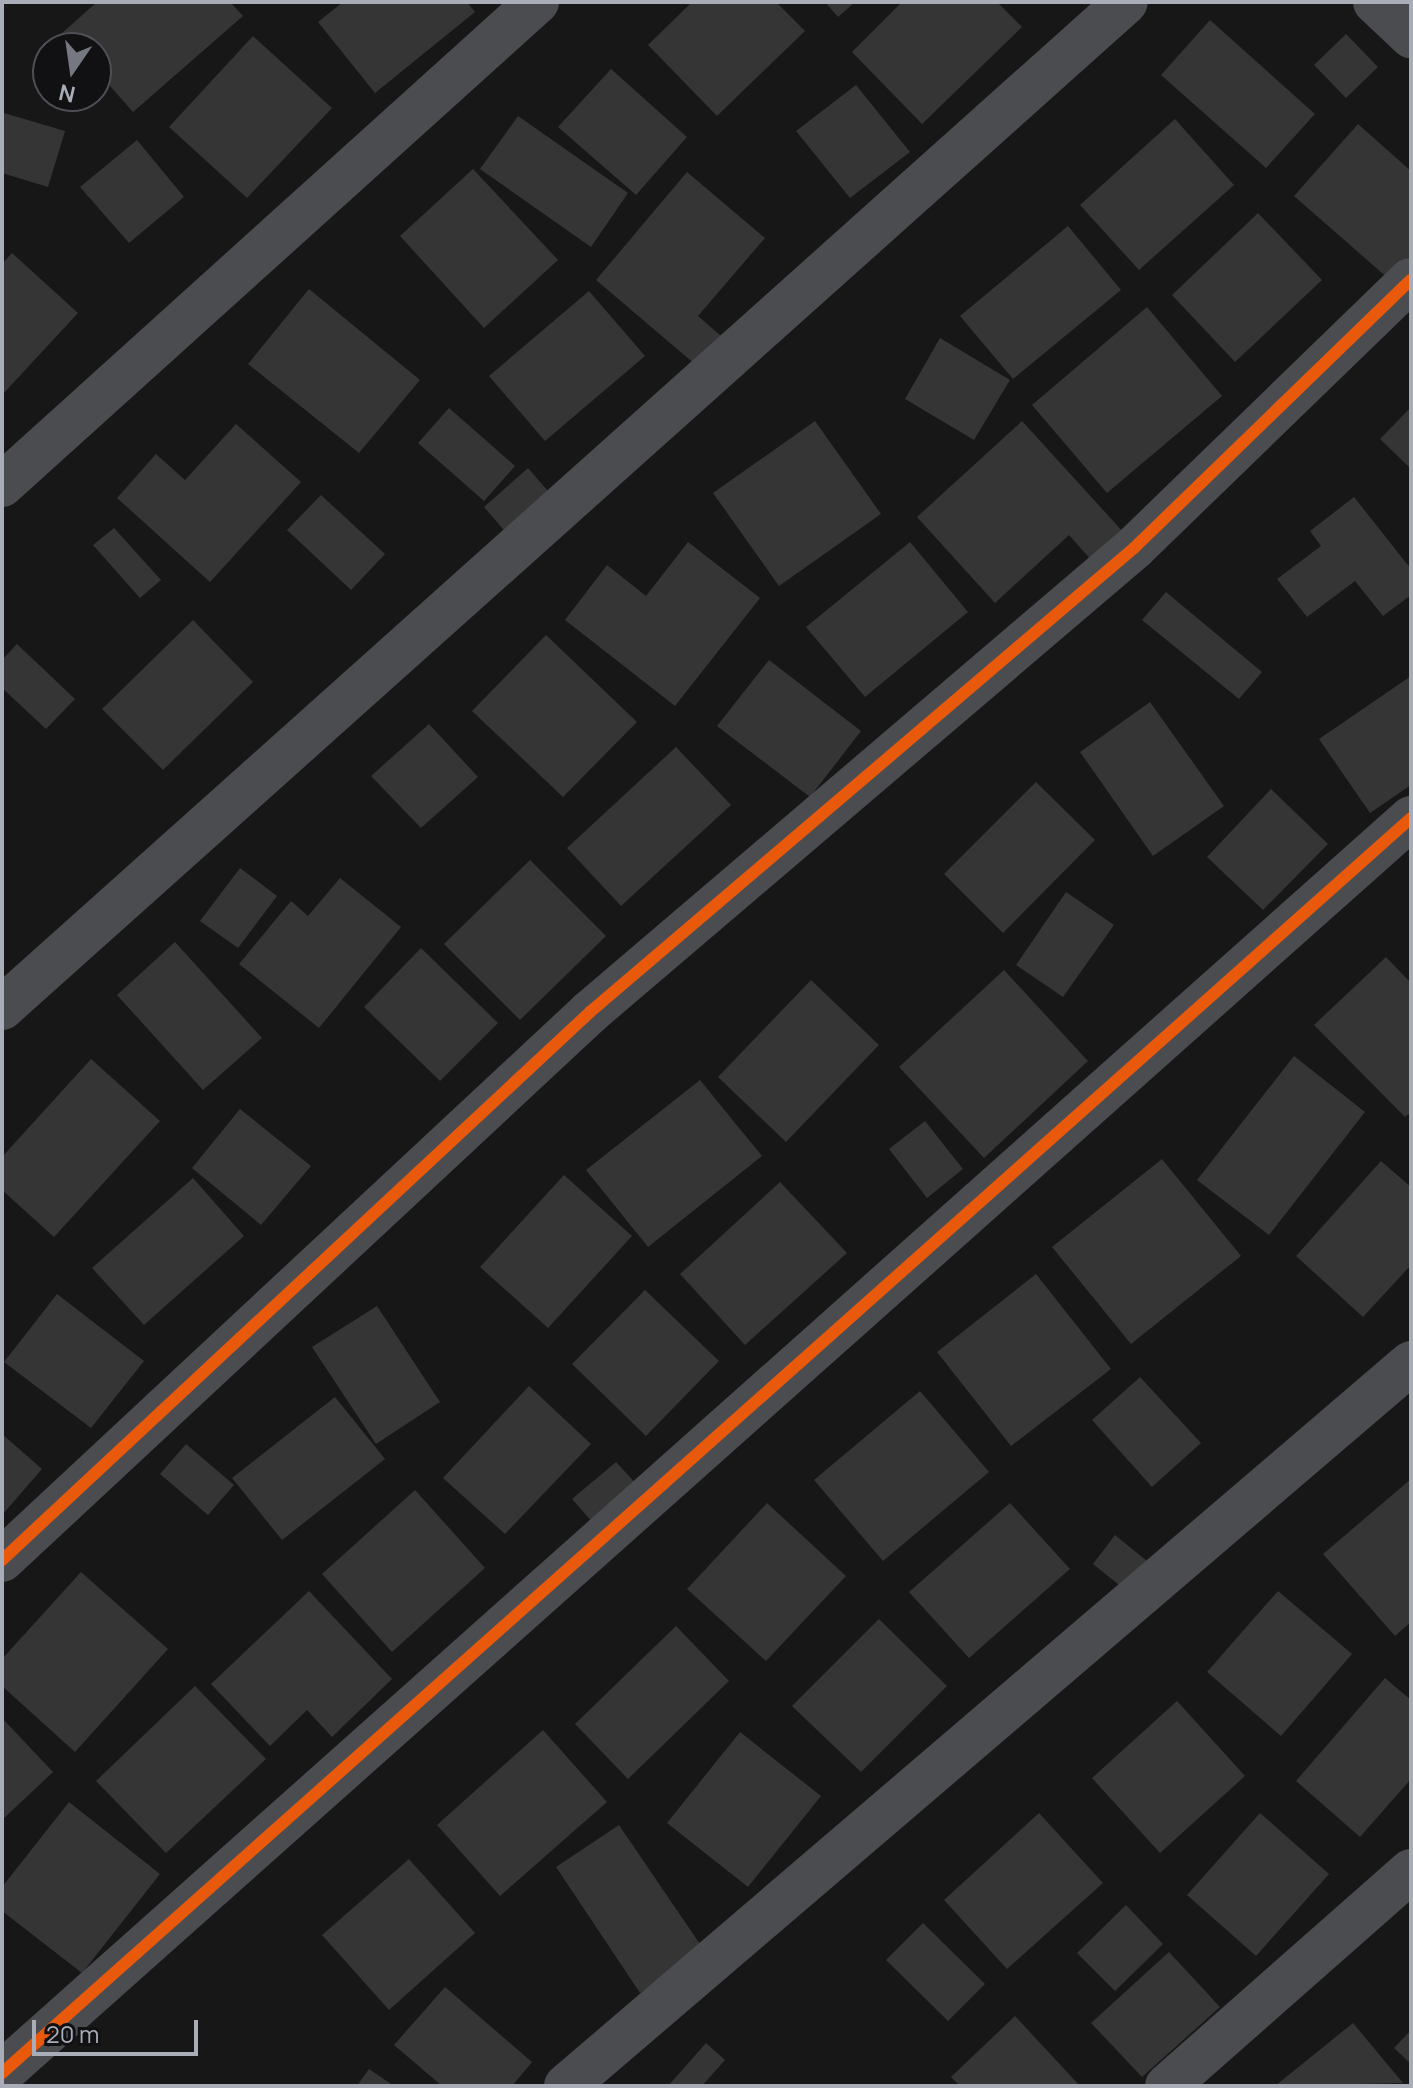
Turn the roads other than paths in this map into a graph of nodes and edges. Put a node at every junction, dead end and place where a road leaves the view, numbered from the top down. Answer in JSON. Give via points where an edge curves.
{"nodes":[{"id":1,"x":537,"y":2,"type":"edge"},
{"id":2,"x":1126,"y":2,"type":"edge"},
{"id":3,"x":1375,"y":2,"type":"edge"},
{"id":4,"x":1411,"y":36,"type":"edge"},
{"id":5,"x":1411,"y":280,"type":"edge"},
{"id":6,"x":2,"y":485,"type":"edge"},
{"id":7,"x":1404,"y":837,"type":"edge"},
{"id":8,"x":2,"y":1008,"type":"edge"},
{"id":9,"x":1411,"y":1363,"type":"edge"},
{"id":10,"x":2,"y":1560,"type":"edge"},
{"id":11,"x":1411,"y":1871,"type":"edge"},
{"id":12,"x":2,"y":2073,"type":"edge"},
{"id":13,"x":566,"y":2086,"type":"edge"},
{"id":14,"x":1167,"y":2086,"type":"edge"}],
"edges":[{"from":1,"to":6,"type":"street"},
{"from":2,"to":8,"type":"street"},
{"from":3,"to":4,"type":"street"},
{"from":5,"to":10,"type":"street","via":[[1134,548],[590,1012]]},
{"from":7,"to":12,"type":"street"},
{"from":9,"to":13,"type":"street"},
{"from":11,"to":14,"type":"street"}]}
